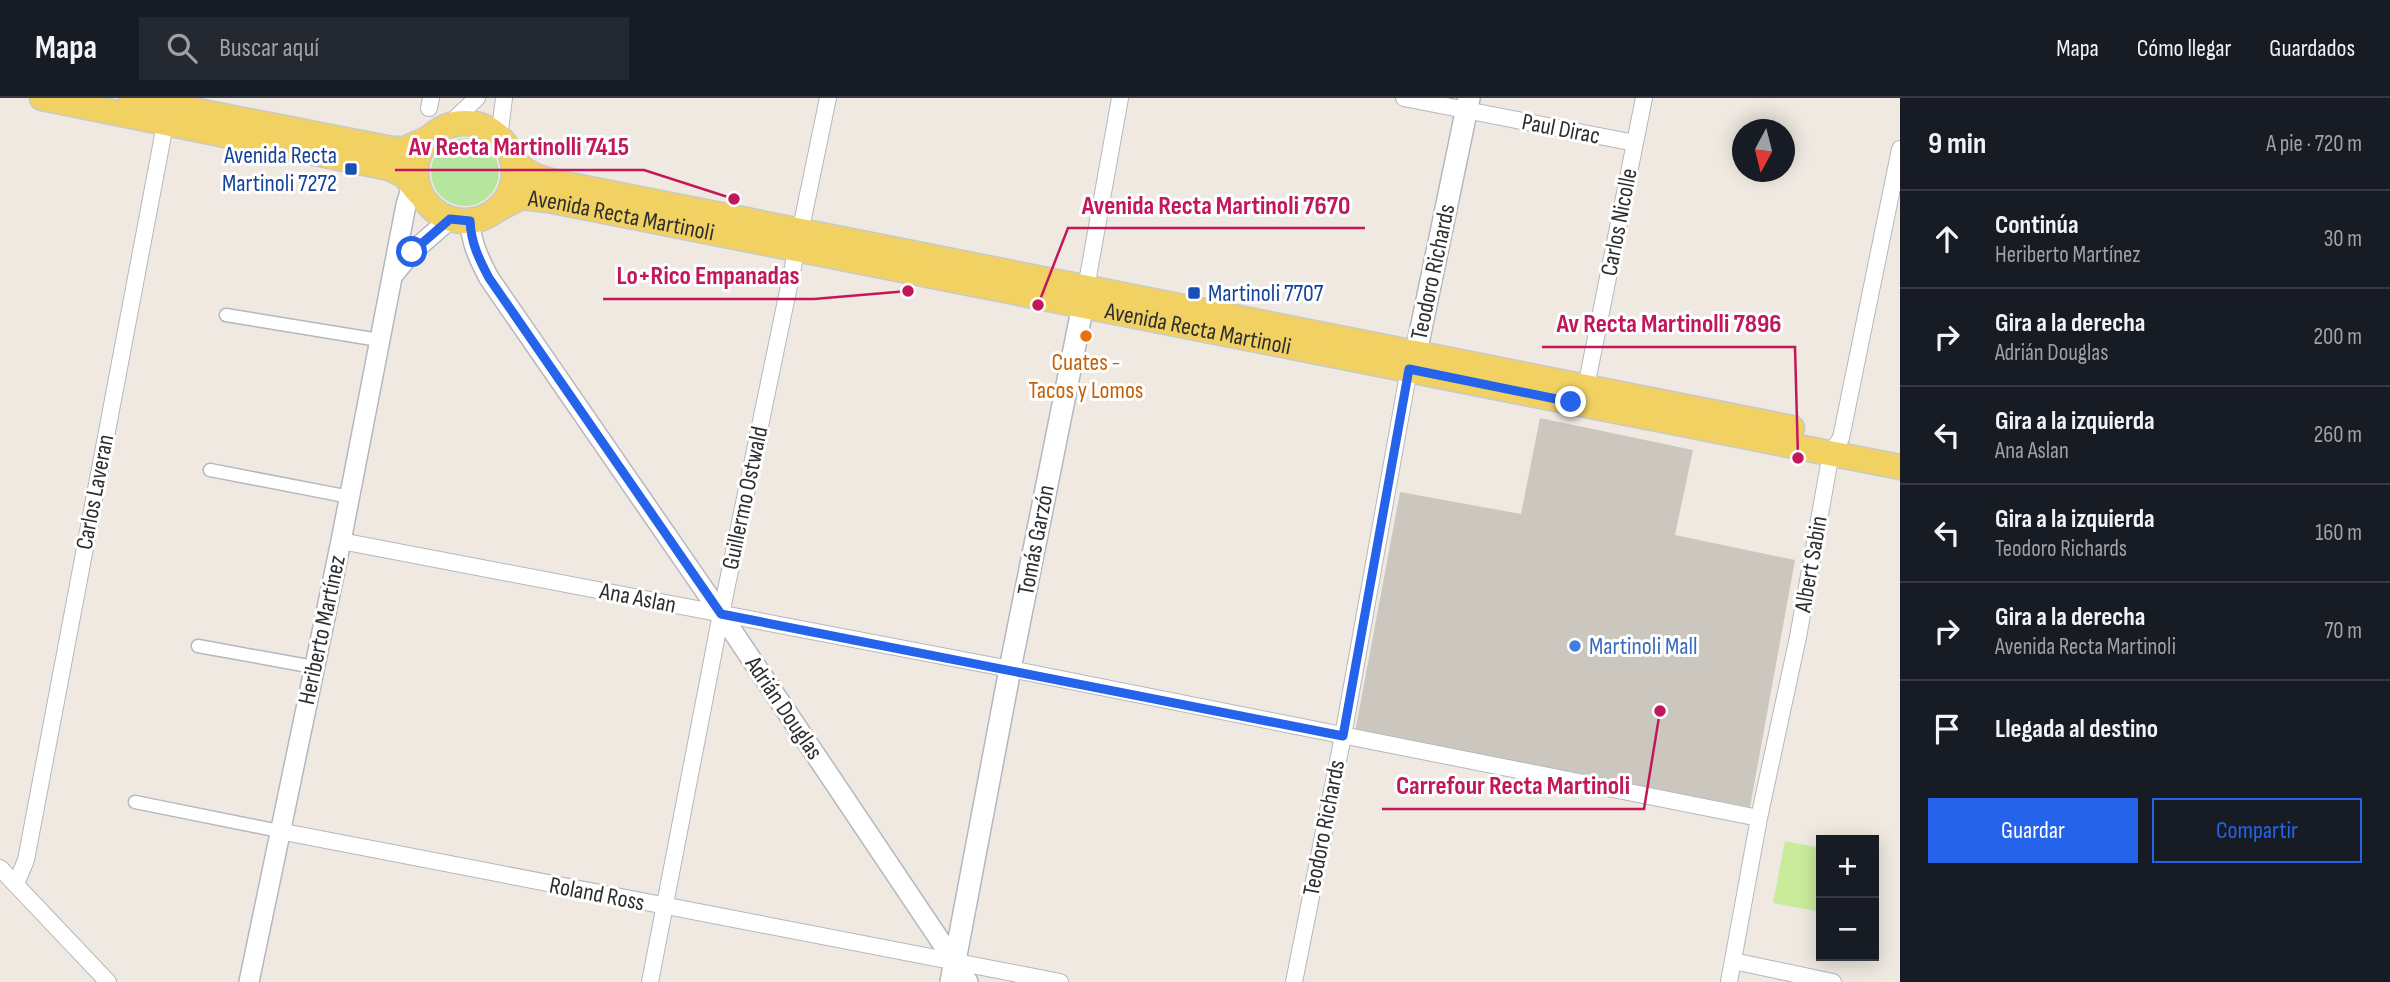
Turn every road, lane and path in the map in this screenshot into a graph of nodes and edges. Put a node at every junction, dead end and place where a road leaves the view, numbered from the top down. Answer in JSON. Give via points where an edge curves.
{"nodes":[{"id":1,"x":42,"y":98,"type":"edge"},
{"id":2,"x":131,"y":98,"type":"edge"},
{"id":3,"x":477,"y":98,"type":"edge"},
{"id":4,"x":504,"y":98,"type":"edge"},
{"id":5,"x":828,"y":98,"type":"edge"},
{"id":6,"x":1120,"y":98,"type":"edge"},
{"id":7,"x":1404,"y":98,"type":"edge"},
{"id":8,"x":1644,"y":98,"type":"edge"},
{"id":9,"x":1467,"y":104,"type":"edge"},
{"id":10,"x":168,"y":109,"type":"edge"},
{"id":11,"x":437,"y":133,"type":"junction"},
{"id":12,"x":1635,"y":144,"type":"junction"},
{"id":13,"x":505,"y":146,"type":"junction"},
{"id":14,"x":1900,"y":149,"type":"edge"},
{"id":15,"x":416,"y":184,"type":"junction"},
{"id":16,"x":498,"y":209,"type":"junction"},
{"id":17,"x":460,"y":220,"type":"junction"},
{"id":18,"x":799,"y":241,"type":"junction"},
{"id":19,"x":391,"y":278,"type":"junction"},
{"id":20,"x":1084,"y":297,"type":"junction"},
{"id":21,"x":226,"y":315,"type":"dead end"},
{"id":22,"x":379,"y":340,"type":"junction"},
{"id":23,"x":1413,"y":361,"type":"junction"},
{"id":24,"x":1586,"y":387,"type":"junction"},
{"id":25,"x":1836,"y":446,"type":"junction"},
{"id":26,"x":1900,"y":450,"type":"edge"},
{"id":27,"x":1900,"y":467,"type":"edge"},
{"id":28,"x":210,"y":470,"type":"dead end"},
{"id":29,"x":350,"y":496,"type":"junction"},
{"id":30,"x":341,"y":541,"type":"junction"},
{"id":31,"x":721,"y":614,"type":"junction"},
{"id":32,"x":198,"y":646,"type":"dead end"},
{"id":33,"x":314,"y":667,"type":"junction"},
{"id":34,"x":1010,"y":669,"type":"junction"},
{"id":35,"x":1343,"y":736,"type":"junction"},
{"id":36,"x":135,"y":802,"type":"dead end"},
{"id":37,"x":1759,"y":818,"type":"junction"},
{"id":38,"x":279,"y":831,"type":"junction"},
{"id":39,"x":0,"y":868,"type":"edge"},
{"id":40,"x":16,"y":884,"type":"junction"},
{"id":41,"x":666,"y":907,"type":"junction"},
{"id":42,"x":1733,"y":961,"type":"junction"},
{"id":43,"x":953,"y":972,"type":"edge"},
{"id":44,"x":108,"y":982,"type":"edge"},
{"id":45,"x":249,"y":982,"type":"edge"},
{"id":46,"x":650,"y":982,"type":"edge"},
{"id":47,"x":968,"y":982,"type":"edge"},
{"id":48,"x":1060,"y":982,"type":"edge"},
{"id":49,"x":1294,"y":982,"type":"edge"},
{"id":50,"x":1729,"y":982,"type":"edge"},
{"id":51,"x":1833,"y":982,"type":"edge"}],
"edges":[{"from":1,"to":10,"type":"main road"},
{"from":2,"to":10,"type":"main road"},
{"from":3,"to":11,"type":"street"},
{"from":4,"to":13,"type":"street"},
{"from":5,"to":18,"type":"street","name":"Guillermo Ostwald"},
{"from":6,"to":20,"type":"street","name":"Tomás Garzón"},
{"from":7,"to":9,"type":"street","name":"Paul Dirac"},
{"from":8,"to":12,"type":"street","name":"Carlos Nicolle"},
{"from":9,"to":12,"type":"street","name":"Paul Dirac"},
{"from":9,"to":23,"type":"main road","name":"Teodoro Richards"},
{"from":10,"to":11,"type":"main road","via":[[392,149],[405,149]]},
{"from":10,"to":15,"type":"main road","via":[[389,168]]},
{"from":10,"to":40,"type":"street","name":"Carlos Laveran","via":[[26,860]]},
{"from":11,"to":13,"type":"main road","via":[[468,123]]},
{"from":11,"to":15,"type":"main road","via":[[419,153]]},
{"from":12,"to":24,"type":"street","name":"Carlos Nicolle"},
{"from":13,"to":16,"type":"main road","via":[[514,177]]},
{"from":13,"to":18,"type":"main road","name":"Avenida Recta Martinoli","via":[[527,173]]},
{"from":14,"to":25,"type":"street","name":"Albert Sabin"},
{"from":15,"to":17,"type":"main road","via":[[432,209]]},
{"from":15,"to":19,"type":"street","name":"Heriberto Martínez"},
{"from":16,"to":17,"type":"main road"},
{"from":16,"to":18,"type":"main road","name":"Avenida Recta Martinoli","via":[[513,199],[530,197]]},
{"from":17,"to":19,"type":"street","name":"Heriberto Martínez","via":[[412,252]]},
{"from":17,"to":31,"type":"street","name":"Adrián Douglas","via":[[489,278]]},
{"from":18,"to":20,"type":"main road","name":"Avenida Recta Martinoli"},
{"from":18,"to":31,"type":"street","name":"Guillermo Ostwald"},
{"from":19,"to":22,"type":"street","name":"Heriberto Martínez"},
{"from":20,"to":23,"type":"main road","name":"Avenida Recta Martinoli"},
{"from":20,"to":34,"type":"main road","name":"Tomás Garzón"},
{"from":21,"to":22,"type":"street"},
{"from":22,"to":29,"type":"street","name":"Heriberto Martínez"},
{"from":23,"to":24,"type":"main road","name":"Avenida Recta Martinoli"},
{"from":23,"to":25,"type":"main road","name":"Avenida Recta Martinoli"},
{"from":23,"to":35,"type":"street","name":"Teodoro Richards"},
{"from":24,"to":25,"type":"main road","name":"Avenida Recta Martinoli"},
{"from":25,"to":26,"type":"main road","name":"Avenida Recta Martinoli"},
{"from":25,"to":27,"type":"main road","name":"Avenida Recta Martinoli"},
{"from":25,"to":37,"type":"street","name":"Albert Sabin"},
{"from":28,"to":29,"type":"street"},
{"from":29,"to":30,"type":"street","name":"Heriberto Martínez"},
{"from":30,"to":31,"type":"street","name":"Ana Aslan"},
{"from":30,"to":33,"type":"street","name":"Heriberto Martínez"},
{"from":31,"to":34,"type":"street","name":"Ana Aslan"},
{"from":31,"to":41,"type":"street","name":"Guillermo Ostwald"},
{"from":31,"to":43,"type":"street","name":"Adrián Douglas"},
{"from":32,"to":33,"type":"street"},
{"from":33,"to":38,"type":"street","name":"Heriberto Martínez"},
{"from":34,"to":35,"type":"street","name":"Ana Aslan"},
{"from":34,"to":43,"type":"main road","name":"Tomás Garzón"},
{"from":35,"to":37,"type":"street","name":"Ana Aslan"},
{"from":35,"to":49,"type":"street","name":"Teodoro Richards"},
{"from":36,"to":38,"type":"street","name":"Roland Ross"},
{"from":37,"to":42,"type":"street","name":"Albert Sabin"},
{"from":38,"to":41,"type":"street","name":"Roland Ross"},
{"from":38,"to":45,"type":"street","name":"Heriberto Martínez"},
{"from":39,"to":40,"type":"street"},
{"from":40,"to":44,"type":"street"},
{"from":41,"to":43,"type":"street","name":"Roland Ross"},
{"from":41,"to":46,"type":"street","name":"Guillermo Ostwald"},
{"from":42,"to":50,"type":"street","name":"Albert Sabin"},
{"from":42,"to":51,"type":"street"},
{"from":43,"to":47,"type":"street","name":"Adrián Douglas"},
{"from":43,"to":48,"type":"street","name":"Roland Ross"}]}
